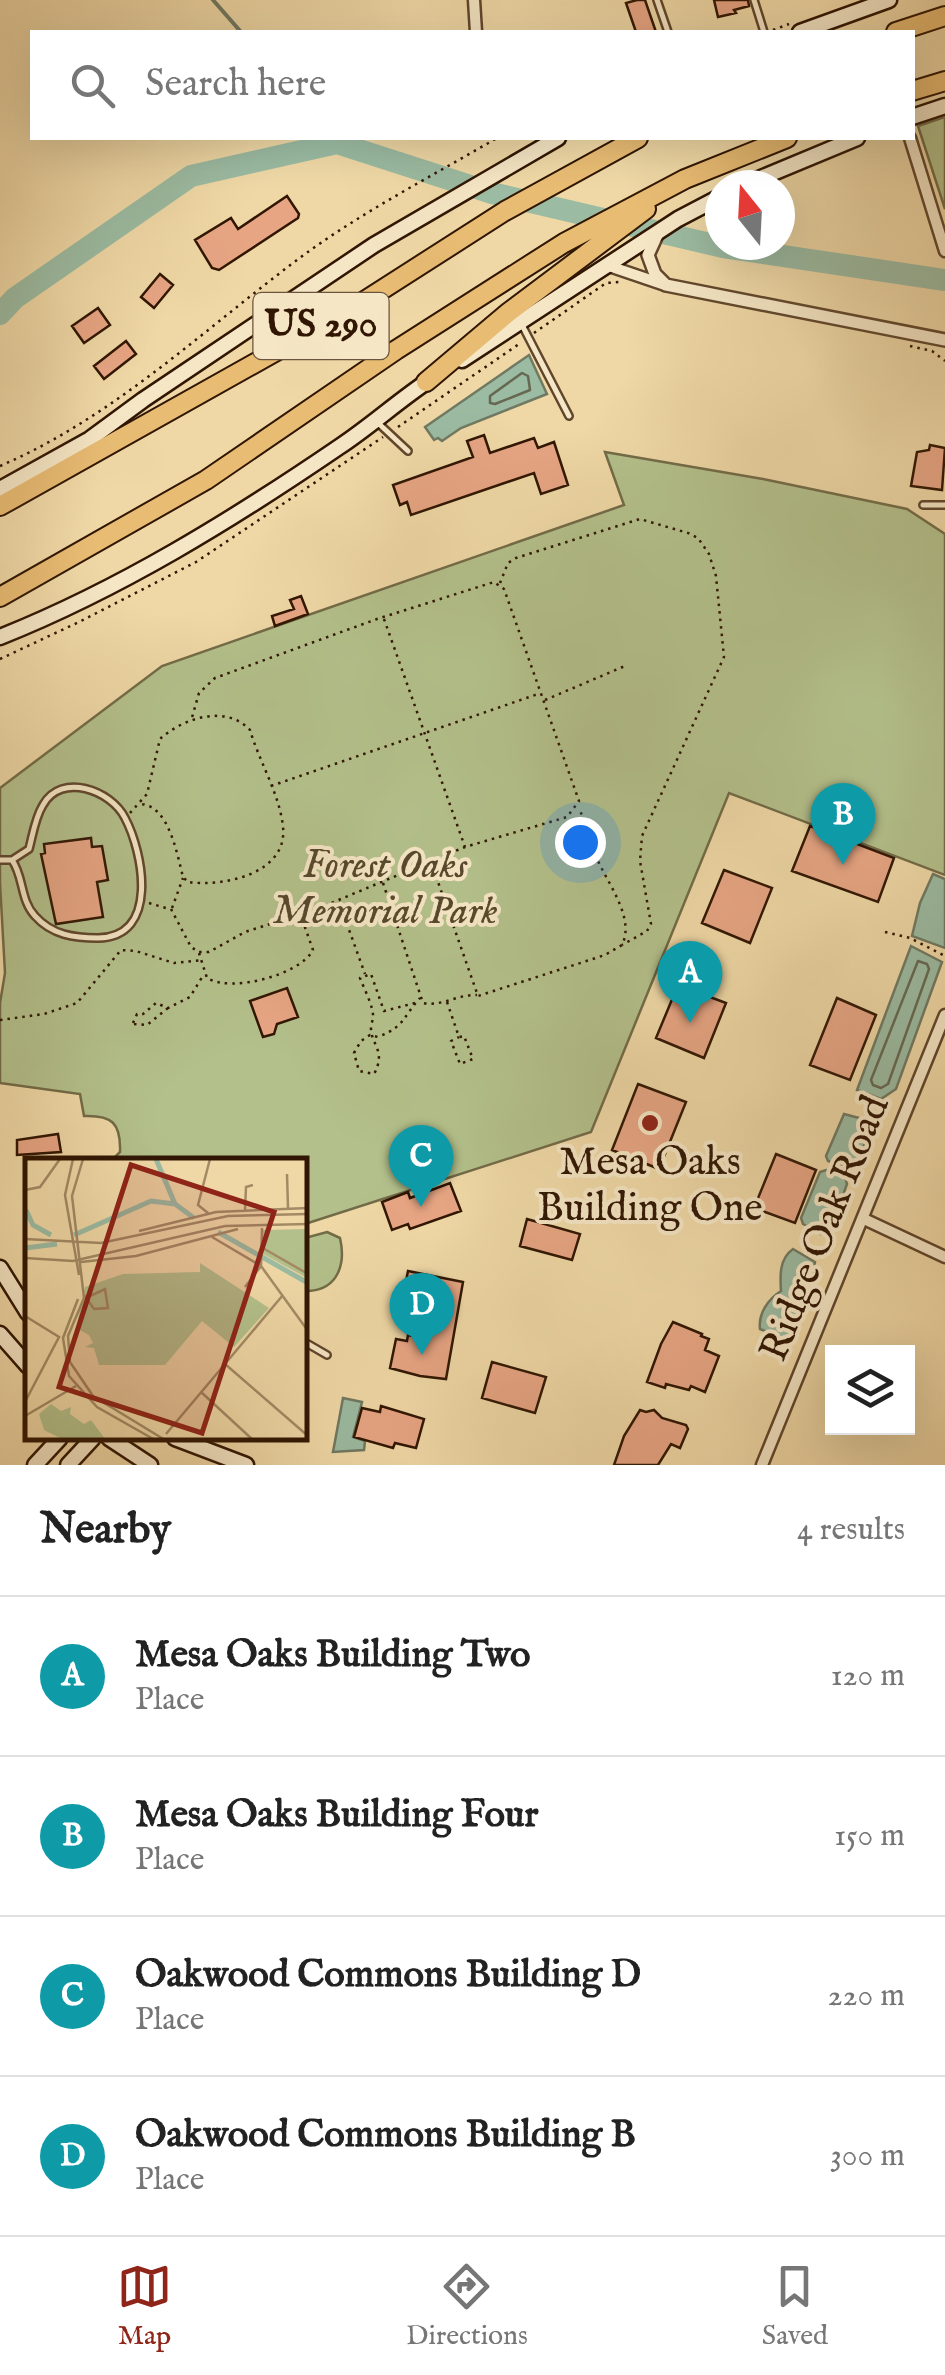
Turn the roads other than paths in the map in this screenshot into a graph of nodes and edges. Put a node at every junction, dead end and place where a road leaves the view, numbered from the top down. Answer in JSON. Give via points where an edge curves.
{"nodes":[{"id":1,"x":474,"y":0,"type":"edge"},
{"id":2,"x":657,"y":0,"type":"edge"},
{"id":3,"x":754,"y":0,"type":"edge"},
{"id":4,"x":889,"y":0,"type":"edge"},
{"id":5,"x":945,"y":16,"type":"edge"},
{"id":6,"x":476,"y":30,"type":"edge"},
{"id":7,"x":667,"y":30,"type":"edge"},
{"id":8,"x":763,"y":30,"type":"edge"},
{"id":9,"x":806,"y":30,"type":"edge"},
{"id":10,"x":902,"y":30,"type":"edge"},
{"id":11,"x":945,"y":81,"type":"edge"},
{"id":12,"x":915,"y":91,"type":"edge"},
{"id":13,"x":945,"y":106,"type":"edge"},
{"id":14,"x":915,"y":116,"type":"edge"},
{"id":15,"x":555,"y":140,"type":"edge"},
{"id":16,"x":634,"y":140,"type":"edge"},
{"id":17,"x":781,"y":140,"type":"edge"},
{"id":18,"x":851,"y":140,"type":"edge"},
{"id":19,"x":911,"y":140,"type":"edge"},
{"id":20,"x":776,"y":170,"type":"edge"},
{"id":21,"x":684,"y":179,"type":"junction"},
{"id":22,"x":705,"y":205,"type":"edge"},
{"id":23,"x":659,"y":232,"type":"junction"},
{"id":24,"x":942,"y":240,"type":"edge"},
{"id":25,"x":609,"y":266,"type":"junction"},
{"id":26,"x":666,"y":285,"type":"junction"},
{"id":27,"x":525,"y":330,"type":"junction"},
{"id":28,"x":945,"y":340,"type":"edge"},
{"id":29,"x":426,"y":382,"type":"junction"},
{"id":30,"x":569,"y":416,"type":"dead end"},
{"id":31,"x":376,"y":421,"type":"junction"},
{"id":32,"x":408,"y":452,"type":"dead end"},
{"id":33,"x":0,"y":489,"type":"edge"},
{"id":34,"x":945,"y":504,"type":"edge"},
{"id":35,"x":923,"y":505,"type":"dead end"},
{"id":36,"x":0,"y":506,"type":"edge"},
{"id":37,"x":0,"y":596,"type":"edge"},
{"id":38,"x":0,"y":629,"type":"edge"},
{"id":39,"x":20,"y":630,"type":"junction"},
{"id":40,"x":0,"y":638,"type":"edge"},
{"id":41,"x":0,"y":860,"type":"edge"},
{"id":42,"x":12,"y":860,"type":"junction"},
{"id":43,"x":945,"y":1015,"type":"edge"},
{"id":44,"x":864,"y":1220,"type":"junction"},
{"id":45,"x":945,"y":1257,"type":"edge"},
{"id":46,"x":0,"y":1268,"type":"edge"},
{"id":47,"x":25,"y":1307,"type":"edge"},
{"id":48,"x":0,"y":1334,"type":"edge"},
{"id":49,"x":308,"y":1344,"type":"dead end"},
{"id":50,"x":308,"y":1353,"type":"edge"},
{"id":51,"x":25,"y":1363,"type":"edge"},
{"id":52,"x":58,"y":1440,"type":"edge"},
{"id":53,"x":91,"y":1440,"type":"edge"},
{"id":54,"x":112,"y":1440,"type":"edge"},
{"id":55,"x":179,"y":1440,"type":"edge"},
{"id":56,"x":35,"y":1465,"type":"edge"},
{"id":57,"x":68,"y":1465,"type":"edge"},
{"id":58,"x":150,"y":1465,"type":"edge"},
{"id":59,"x":246,"y":1465,"type":"edge"},
{"id":60,"x":762,"y":1465,"type":"edge"}],
"edges":[{"from":1,"to":6,"type":"street"},
{"from":2,"to":7,"type":"lane"},
{"from":3,"to":8,"type":"lane"},
{"from":4,"to":9,"type":"main road"},
{"from":5,"to":10,"type":"highway"},
{"from":11,"to":12,"type":"highway"},
{"from":13,"to":14,"type":"main road"},
{"from":15,"to":33,"type":"main road","via":[[415,221],[90,439]]},
{"from":16,"to":36,"type":"highway","number":"US 290"},
{"from":17,"to":21,"type":"highway"},
{"from":18,"to":20,"type":"main road"},
{"from":19,"to":24,"type":"street"},
{"from":21,"to":29,"type":"highway"},
{"from":21,"to":37,"type":"highway","number":"US 290","via":[[564,243],[206,480]]},
{"from":22,"to":23,"type":"main road"},
{"from":23,"to":25,"type":"main road"},
{"from":23,"to":26,"type":"street","via":[[648,255]]},
{"from":25,"to":26,"type":"street"},
{"from":25,"to":27,"type":"main road"},
{"from":26,"to":28,"type":"street"},
{"from":27,"to":29,"type":"main road"},
{"from":27,"to":30,"type":"lane"},
{"from":29,"to":31,"type":"main road"},
{"from":31,"to":32,"type":"lane"},
{"from":31,"to":39,"type":"main road","via":[[209,531]]},
{"from":34,"to":35,"type":"lane"},
{"from":38,"to":39,"type":"main road"},
{"from":39,"to":40,"type":"main road"},
{"from":41,"to":42,"type":"lane"},
{"from":42,"to":42,"type":"lane","via":[[29,849],[43,805],[58,790],[86,788],[126,819],[143,876],[142,899],[126,927],[111,936],[60,934],[30,909]]},
{"from":43,"to":44,"type":"street","name":"Ridge Oak Road"},
{"from":44,"to":45,"type":"street"},
{"from":44,"to":60,"type":"street","name":"Ridge Oak Road"},
{"from":46,"to":47,"type":"main road"},
{"from":48,"to":51,"type":"main road"},
{"from":49,"to":50,"type":"lane","via":[[327,1356]]},
{"from":52,"to":56,"type":"main road"},
{"from":53,"to":57,"type":"main road"},
{"from":54,"to":58,"type":"main road"},
{"from":55,"to":59,"type":"main road"}]}
